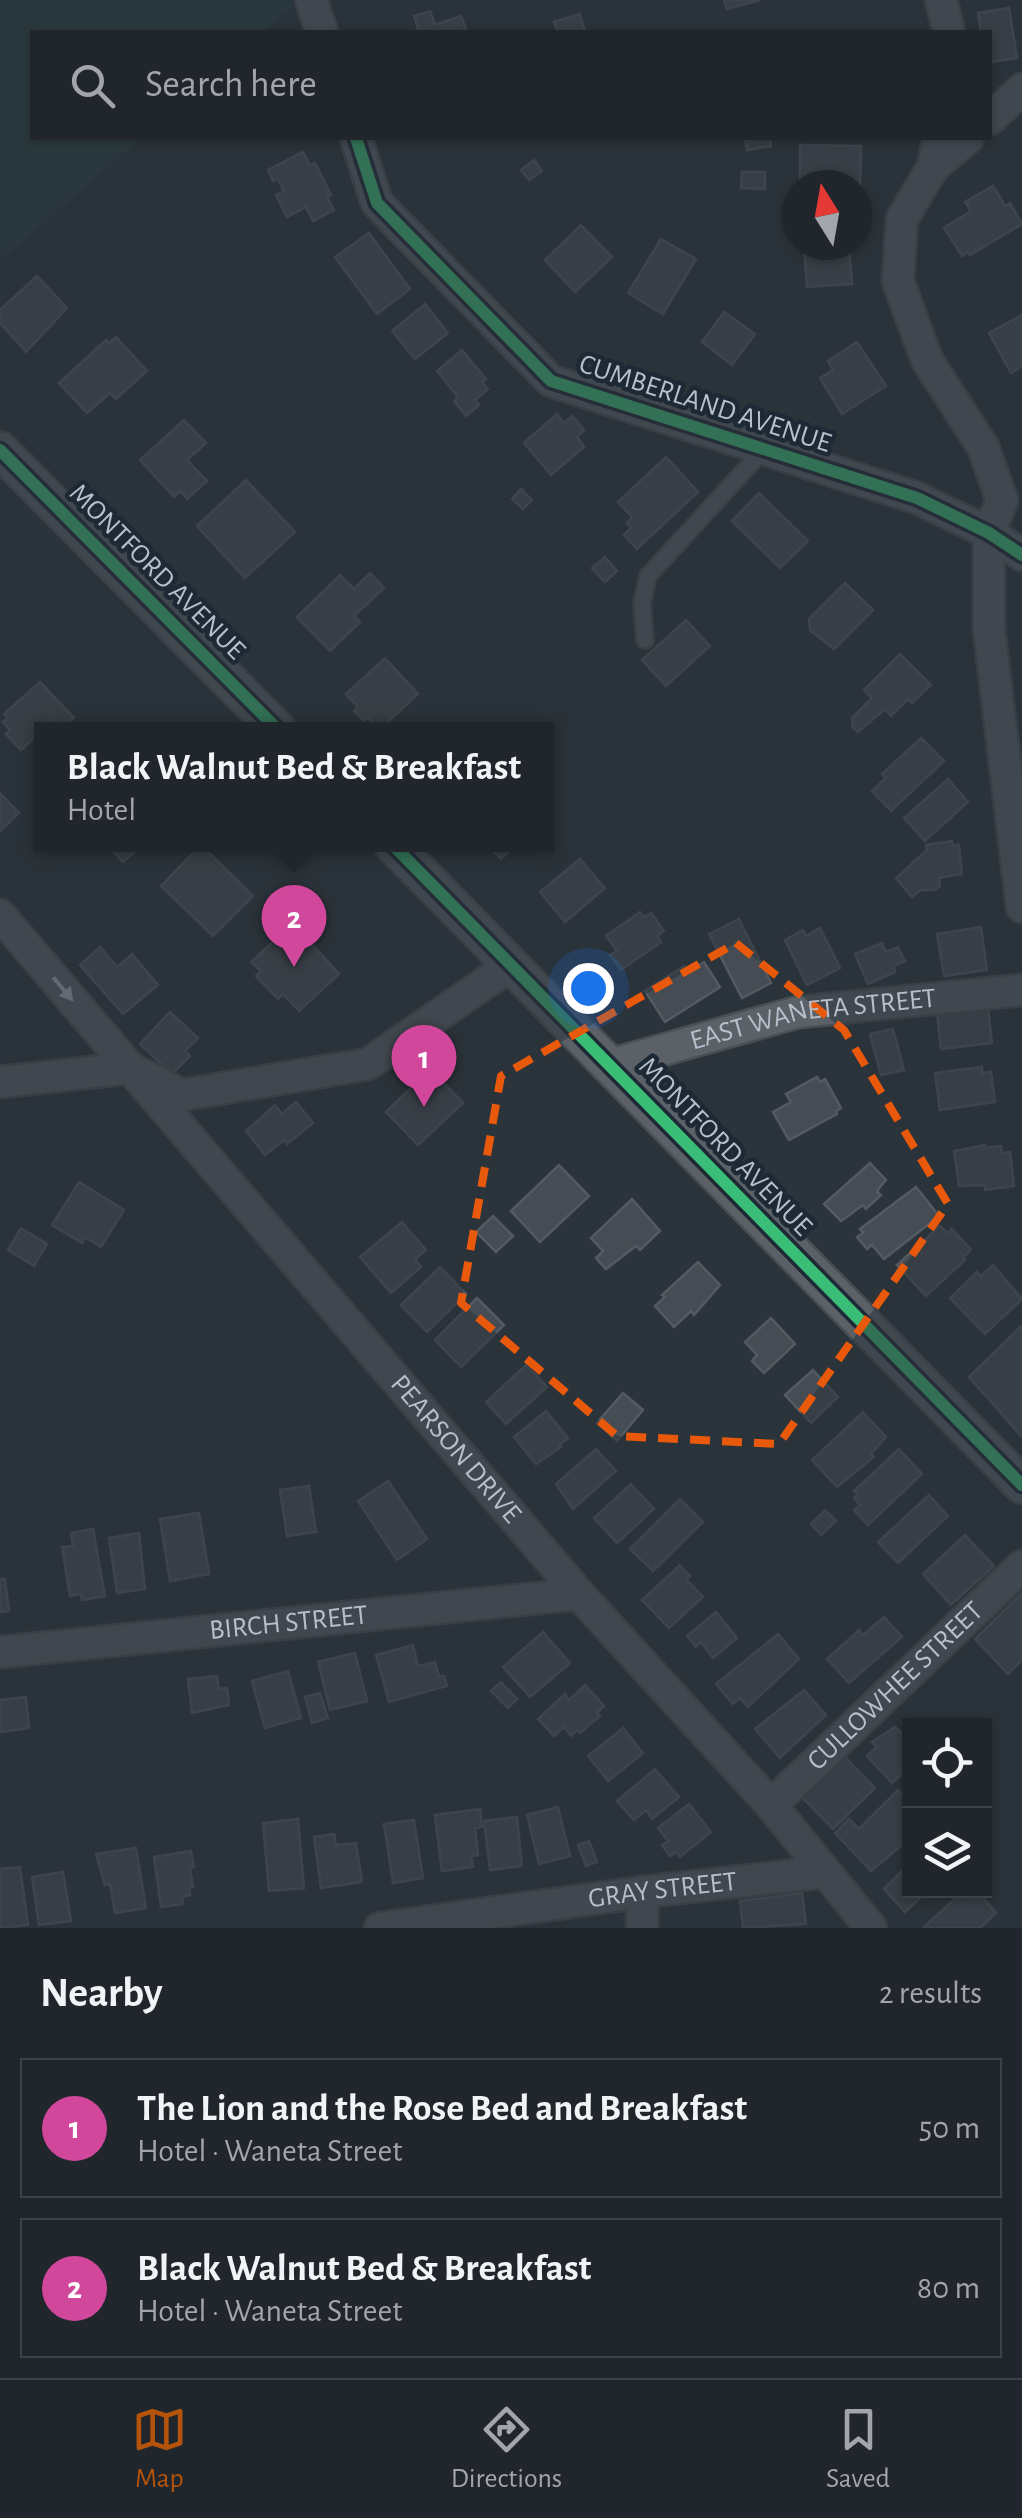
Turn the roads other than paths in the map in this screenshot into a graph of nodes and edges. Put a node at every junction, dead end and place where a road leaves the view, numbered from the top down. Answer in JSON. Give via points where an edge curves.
{"nodes":[{"id":1,"x":311,"y":0,"type":"edge"},
{"id":2,"x":941,"y":0,"type":"edge"},
{"id":3,"x":321,"y":30,"type":"edge"},
{"id":4,"x":948,"y":30,"type":"edge"},
{"id":5,"x":1022,"y":89,"type":"edge"},
{"id":6,"x":992,"y":117,"type":"edge"},
{"id":7,"x":357,"y":140,"type":"edge"},
{"id":8,"x":963,"y":140,"type":"edge"},
{"id":9,"x":936,"y":152,"type":"edge"},
{"id":10,"x":764,"y":449,"type":"junction"},
{"id":11,"x":0,"y":450,"type":"edge"},
{"id":12,"x":989,"y":533,"type":"junction"},
{"id":13,"x":1022,"y":555,"type":"edge"},
{"id":14,"x":645,"y":640,"type":"dead end"},
{"id":15,"x":270,"y":722,"type":"edge"},
{"id":16,"x":400,"y":852,"type":"edge"},
{"id":17,"x":1022,"y":907,"type":"edge"},
{"id":18,"x":0,"y":915,"type":"edge"},
{"id":19,"x":512,"y":965,"type":"junction"},
{"id":20,"x":1022,"y":990,"type":"edge"},
{"id":21,"x":609,"y":1065,"type":"junction"},
{"id":22,"x":130,"y":1068,"type":"junction"},
{"id":23,"x":0,"y":1082,"type":"edge"},
{"id":24,"x":1022,"y":1486,"type":"edge"},
{"id":25,"x":1022,"y":1566,"type":"edge"},
{"id":26,"x":580,"y":1594,"type":"junction"},
{"id":27,"x":0,"y":1652,"type":"edge"},
{"id":28,"x":771,"y":1805,"type":"junction"},
{"id":29,"x":825,"y":1872,"type":"junction"},
{"id":30,"x":642,"y":1892,"type":"junction"},
{"id":31,"x":380,"y":1928,"type":"edge"},
{"id":32,"x":642,"y":1928,"type":"edge"},
{"id":33,"x":871,"y":1928,"type":"edge"}],
"edges":[{"from":1,"to":3,"type":"street"},
{"from":2,"to":4,"type":"street"},
{"from":5,"to":6,"type":"street"},
{"from":7,"to":10,"type":"street","name":"CUMBERLAND AVENUE","via":[[378,202],[551,381]]},
{"from":8,"to":9,"type":"street"},
{"from":9,"to":12,"type":"street","via":[[902,219],[898,281],[927,360],[984,447],[1002,500]]},
{"from":10,"to":12,"type":"street","name":"CUMBERLAND AVENUE","via":[[917,498]]},
{"from":10,"to":14,"type":"lane","via":[[648,576]]},
{"from":11,"to":15,"type":"street","name":"MONTFORD AVENUE"},
{"from":12,"to":13,"type":"street","name":"CUMBERLAND AVENUE"},
{"from":12,"to":17,"type":"street","via":[[990,629]]},
{"from":16,"to":19,"type":"street","name":"MONTFORD AVENUE"},
{"from":18,"to":22,"type":"street","name":"PEARSON DRIVE","one_way":true},
{"from":19,"to":21,"type":"street","name":"MONTFORD AVENUE"},
{"from":19,"to":22,"type":"street","via":[[368,1064],[182,1095]]},
{"from":20,"to":21,"type":"street","name":"EAST WANETA STREET","via":[[798,1012]]},
{"from":21,"to":24,"type":"street","name":"MONTFORD AVENUE"},
{"from":22,"to":23,"type":"street"},
{"from":22,"to":26,"type":"street","name":"PEARSON DRIVE"},
{"from":25,"to":28,"type":"street","name":"CULLOWHEE STREET"},
{"from":26,"to":27,"type":"street","name":"BIRCH STREET"},
{"from":26,"to":28,"type":"street","name":"PEARSON DRIVE"},
{"from":28,"to":29,"type":"street","name":"PEARSON DRIVE"},
{"from":29,"to":30,"type":"street","name":"GRAY STREET"},
{"from":29,"to":33,"type":"street","name":"PEARSON DRIVE"},
{"from":30,"to":31,"type":"street","name":"GRAY STREET"},
{"from":30,"to":32,"type":"street"}]}
